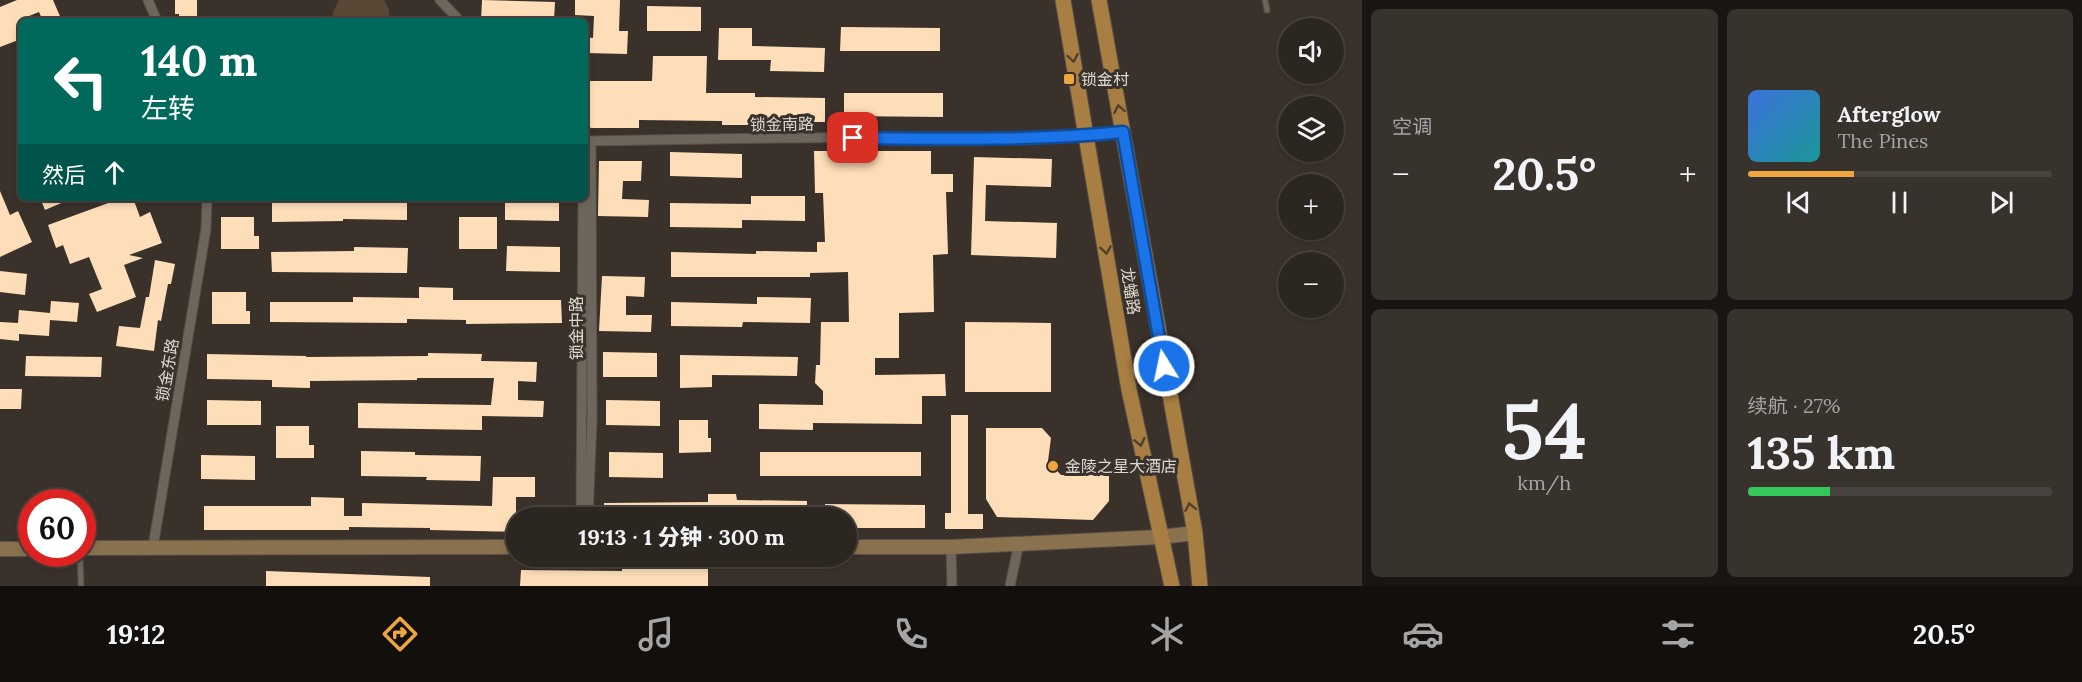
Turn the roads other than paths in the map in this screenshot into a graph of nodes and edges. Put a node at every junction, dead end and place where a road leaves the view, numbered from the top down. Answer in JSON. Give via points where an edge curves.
{"nodes":[{"id":1,"x":148,"y":0,"type":"edge"},
{"id":2,"x":440,"y":0,"type":"edge"},
{"id":3,"x":1064,"y":0,"type":"edge"},
{"id":4,"x":1100,"y":0,"type":"edge"},
{"id":5,"x":1266,"y":0,"type":"edge"},
{"id":6,"x":1268,"y":10,"type":"dead end"},
{"id":7,"x":156,"y":18,"type":"edge"},
{"id":8,"x":457,"y":18,"type":"edge"},
{"id":9,"x":1123,"y":132,"type":"junction"},
{"id":10,"x":1087,"y":135,"type":"junction"},
{"id":11,"x":588,"y":142,"type":"edge"},
{"id":12,"x":588,"y":144,"type":"edge"},
{"id":13,"x":207,"y":201,"type":"edge"},
{"id":14,"x":584,"y":201,"type":"edge"},
{"id":15,"x":581,"y":507,"type":"edge"},
{"id":16,"x":588,"y":507,"type":"edge"},
{"id":17,"x":1195,"y":533,"type":"junction"},
{"id":18,"x":1160,"y":537,"type":"junction"},
{"id":19,"x":1019,"y":543,"type":"junction"},
{"id":20,"x":153,"y":547,"type":"junction"},
{"id":21,"x":506,"y":547,"type":"edge"},
{"id":22,"x":857,"y":547,"type":"edge"},
{"id":23,"x":951,"y":547,"type":"junction"},
{"id":24,"x":96,"y":548,"type":"edge"},
{"id":25,"x":0,"y":549,"type":"edge"},
{"id":26,"x":18,"y":549,"type":"edge"},
{"id":27,"x":81,"y":567,"type":"edge"},
{"id":28,"x":81,"y":586,"type":"edge"},
{"id":29,"x":952,"y":586,"type":"edge"},
{"id":30,"x":1010,"y":586,"type":"edge"},
{"id":31,"x":1172,"y":586,"type":"edge"},
{"id":32,"x":1200,"y":586,"type":"edge"}],
"edges":[{"from":1,"to":7,"type":"street"},
{"from":2,"to":8,"type":"street"},
{"from":3,"to":10,"type":"main road","name":"龙蟠路","one_way":true},
{"from":9,"to":4,"type":"main road","name":"龙蟠路","one_way":true},
{"from":5,"to":6,"type":"lane"},
{"from":9,"to":10,"type":"street","name":"锁金南路"},
{"from":17,"to":9,"type":"main road","name":"龙蟠路","one_way":true},
{"from":10,"to":11,"type":"street","name":"锁金南路"},
{"from":10,"to":18,"type":"main road","name":"龙蟠路","one_way":true,"via":[[1129,390]]},
{"from":12,"to":16,"type":"street","name":"锁金中路","via":[[592,420]]},
{"from":13,"to":20,"type":"street","name":"锁金东路","via":[[206,229]]},
{"from":14,"to":15,"type":"street","name":"锁金中路"},
{"from":17,"to":18,"type":"street"},
{"from":17,"to":32,"type":"main road","name":"龙蟠路"},
{"from":18,"to":19,"type":"street"},
{"from":18,"to":31,"type":"main road","name":"龙蟠路"},
{"from":19,"to":23,"type":"street"},
{"from":19,"to":30,"type":"street"},
{"from":20,"to":21,"type":"street"},
{"from":20,"to":24,"type":"street"},
{"from":22,"to":23,"type":"street"},
{"from":23,"to":29,"type":"street"},
{"from":25,"to":26,"type":"street"},
{"from":27,"to":28,"type":"lane"}]}
